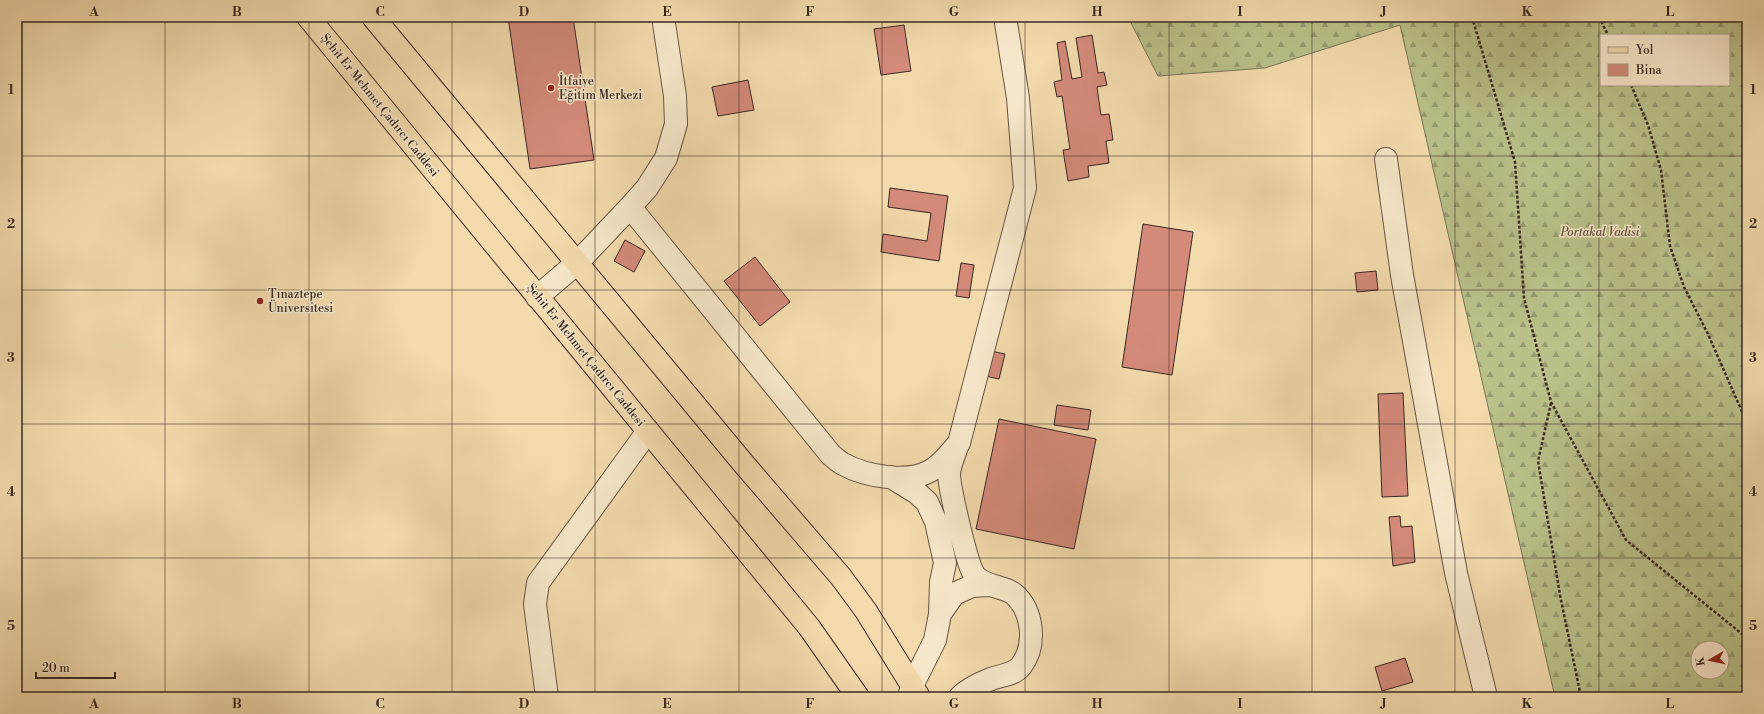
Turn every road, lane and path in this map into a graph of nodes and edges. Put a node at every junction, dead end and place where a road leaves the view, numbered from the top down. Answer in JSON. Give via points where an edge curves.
{"nodes":[{"id":1,"x":308,"y":17,"type":"edge"},
{"id":2,"x":373,"y":17,"type":"edge"},
{"id":3,"x":663,"y":17,"type":"edge"},
{"id":4,"x":1005,"y":17,"type":"edge"},
{"id":5,"x":1472,"y":17,"type":"edge"},
{"id":6,"x":1599,"y":17,"type":"edge"},
{"id":7,"x":1742,"y":17,"type":"edge"},
{"id":8,"x":1747,"y":27,"type":"edge"},
{"id":9,"x":1608,"y":34,"type":"edge"},
{"id":10,"x":1631,"y":86,"type":"edge"},
{"id":11,"x":1386,"y":159,"type":"dead end"},
{"id":12,"x":630,"y":207,"type":"junction"},
{"id":13,"x":577,"y":263,"type":"junction"},
{"id":14,"x":537,"y":296,"type":"junction"},
{"id":15,"x":1551,"y":402,"type":"junction"},
{"id":16,"x":1747,"y":423,"type":"edge"},
{"id":17,"x":648,"y":431,"type":"junction"},
{"id":18,"x":959,"y":443,"type":"junction"},
{"id":19,"x":891,"y":477,"type":"junction"},
{"id":20,"x":989,"y":585,"type":"junction"},
{"id":21,"x":940,"y":614,"type":"junction"},
{"id":22,"x":1747,"y":638,"type":"edge"},
{"id":23,"x":913,"y":693,"type":"edge"},
{"id":24,"x":547,"y":697,"type":"edge"},
{"id":25,"x":858,"y":697,"type":"edge"},
{"id":26,"x":960,"y":697,"type":"edge"},
{"id":27,"x":1486,"y":697,"type":"edge"},
{"id":28,"x":1581,"y":697,"type":"edge"}],
"edges":[{"from":1,"to":14,"type":"main road","name":"Şehit Er Mehmet Çadırcı Caddesi"},
{"from":2,"to":13,"type":"main road"},
{"from":3,"to":12,"type":"lane","via":[[675,96],[676,124],[666,158],[647,188]]},
{"from":4,"to":18,"type":"lane","via":[[1018,98],[1025,188]]},
{"from":5,"to":15,"type":"path","via":[[1515,162],[1524,298]]},
{"from":6,"to":9,"type":"path"},
{"from":7,"to":8,"type":"path"},
{"from":10,"to":16,"type":"path","via":[[1648,126],[1661,170],[1670,246],[1684,287],[1708,334]]},
{"from":11,"to":27,"type":"lane","via":[[1402,275],[1456,573]]},
{"from":12,"to":13,"type":"lane"},
{"from":12,"to":19,"type":"lane","via":[[831,455],[842,464],[863,473]]},
{"from":13,"to":14,"type":"lane"},
{"from":13,"to":23,"type":"main road","via":[[841,577],[866,611]]},
{"from":14,"to":17,"type":"main road","name":"Şehit Er Mehmet Çadırcı Caddesi"},
{"from":15,"to":22,"type":"path","via":[[1626,540]]},
{"from":15,"to":28,"type":"path","via":[[1538,461],[1560,595]]},
{"from":17,"to":24,"type":"lane","via":[[538,583],[535,604]]},
{"from":17,"to":25,"type":"main road","name":"Şehit Er Mehmet Çadırcı Caddesi","via":[[809,627]]},
{"from":18,"to":19,"type":"lane","via":[[929,472],[912,477]]},
{"from":18,"to":20,"type":"lane","via":[[949,473],[950,485],[966,554],[975,576]]},
{"from":19,"to":21,"type":"lane","via":[[917,492],[927,502],[936,522],[945,563],[941,582]]},
{"from":20,"to":21,"type":"lane","via":[[972,586],[954,594]]},
{"from":20,"to":26,"type":"lane","via":[[1013,593],[1029,619],[1032,636],[1021,667],[1008,675],[966,691]]},
{"from":21,"to":23,"type":"lane","via":[[935,640]]}]}
